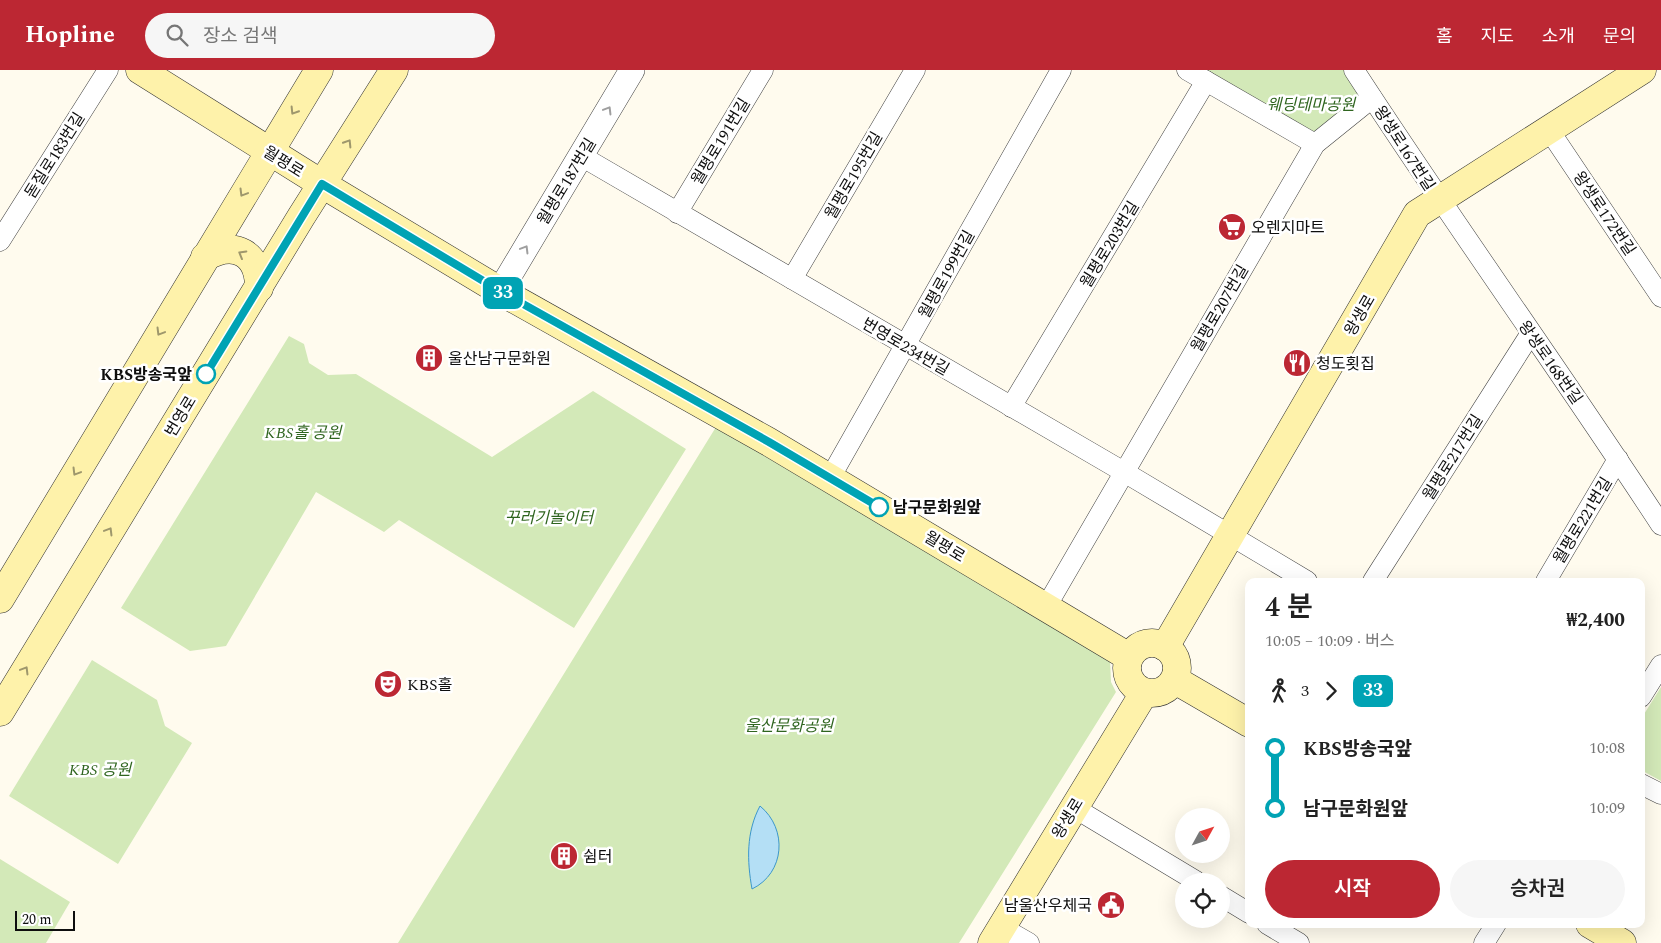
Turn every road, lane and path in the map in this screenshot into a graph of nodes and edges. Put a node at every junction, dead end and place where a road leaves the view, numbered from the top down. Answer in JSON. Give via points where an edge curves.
{"nodes":[{"id":1,"x":108,"y":70,"type":"edge"},
{"id":2,"x":140,"y":70,"type":"edge"},
{"id":3,"x":319,"y":70,"type":"edge"},
{"id":4,"x":394,"y":70,"type":"edge"},
{"id":5,"x":632,"y":70,"type":"edge"},
{"id":6,"x":764,"y":70,"type":"edge"},
{"id":7,"x":914,"y":70,"type":"edge"},
{"id":8,"x":1061,"y":70,"type":"edge"},
{"id":9,"x":1187,"y":70,"type":"edge"},
{"id":10,"x":1354,"y":70,"type":"edge"},
{"id":11,"x":1642,"y":70,"type":"edge"},
{"id":12,"x":1206,"y":81,"type":"junction"},
{"id":13,"x":1372,"y":98,"type":"junction"},
{"id":14,"x":1549,"y":130,"type":"junction"},
{"id":15,"x":1315,"y":144,"type":"junction"},
{"id":16,"x":269,"y":151,"type":"junction"},
{"id":17,"x":581,"y":156,"type":"junction"},
{"id":18,"x":322,"y":184,"type":"junction"},
{"id":19,"x":1439,"y":201,"type":"junction"},
{"id":20,"x":677,"y":213,"type":"junction"},
{"id":21,"x":0,"y":240,"type":"edge"},
{"id":22,"x":205,"y":257,"type":"junction"},
{"id":23,"x":792,"y":279,"type":"junction"},
{"id":24,"x":259,"y":288,"type":"junction"},
{"id":25,"x":500,"y":291,"type":"junction"},
{"id":26,"x":1661,"y":297,"type":"edge"},
{"id":27,"x":1531,"y":333,"type":"junction"},
{"id":28,"x":906,"y":346,"type":"junction"},
{"id":29,"x":1011,"y":407,"type":"junction"},
{"id":30,"x":1618,"y":460,"type":"junction"},
{"id":31,"x":1124,"y":472,"type":"junction"},
{"id":32,"x":830,"y":478,"type":"junction"},
{"id":33,"x":1661,"y":525,"type":"edge"},
{"id":34,"x":1231,"y":536,"type":"junction"},
{"id":35,"x":1302,"y":578,"type":"edge"},
{"id":36,"x":1375,"y":578,"type":"edge"},
{"id":37,"x":1548,"y":578,"type":"edge"},
{"id":38,"x":0,"y":599,"type":"edge"},
{"id":39,"x":1046,"y":607,"type":"junction"},
{"id":40,"x":1166,"y":646,"type":"junction"},
{"id":41,"x":1129,"y":657,"type":"junction"},
{"id":42,"x":1661,"y":665,"type":"edge"},
{"id":43,"x":1175,"y":680,"type":"junction"},
{"id":44,"x":1645,"y":691,"type":"edge"},
{"id":45,"x":1144,"y":693,"type":"junction"},
{"id":46,"x":0,"y":712,"type":"edge"},
{"id":47,"x":1245,"y":721,"type":"edge"},
{"id":48,"x":1645,"y":786,"type":"edge"},
{"id":49,"x":1661,"y":794,"type":"edge"},
{"id":50,"x":1073,"y":807,"type":"junction"},
{"id":51,"x":1183,"y":873,"type":"edge"},
{"id":52,"x":1230,"y":901,"type":"edge"},
{"id":53,"x":1245,"y":911,"type":"edge"},
{"id":54,"x":1274,"y":928,"type":"edge"},
{"id":55,"x":1493,"y":928,"type":"edge"},
{"id":56,"x":1597,"y":928,"type":"edge"},
{"id":57,"x":997,"y":935,"type":"edge"},
{"id":58,"x":1029,"y":943,"type":"edge"},
{"id":59,"x":1299,"y":943,"type":"edge"},
{"id":60,"x":1484,"y":943,"type":"edge"},
{"id":61,"x":1622,"y":943,"type":"edge"}],
"edges":[{"from":1,"to":21,"type":"street","name":"돋질로183번길"},
{"from":2,"to":16,"type":"main road","name":"월평로"},
{"from":3,"to":16,"type":"main road","one_way":true},
{"from":18,"to":4,"type":"main road","name":"번영로","one_way":true},
{"from":17,"to":5,"type":"street","name":"월평로187번길","one_way":true},
{"from":6,"to":20,"type":"street","name":"월평로191번길"},
{"from":7,"to":23,"type":"street","name":"월평로195번길"},
{"from":8,"to":28,"type":"street","name":"월평로199번길"},
{"from":9,"to":12,"type":"street"},
{"from":10,"to":13,"type":"street","name":"왕생로167번길"},
{"from":11,"to":14,"type":"main road","name":"왕생로"},
{"from":12,"to":15,"type":"street"},
{"from":12,"to":29,"type":"street","name":"월평로203번길"},
{"from":13,"to":15,"type":"street"},
{"from":13,"to":19,"type":"street","name":"왕생로167번길"},
{"from":14,"to":19,"type":"main road","name":"왕생로"},
{"from":14,"to":26,"type":"street","name":"왕생로172번길"},
{"from":15,"to":31,"type":"street","name":"월평로207번길"},
{"from":16,"to":18,"type":"main road","name":"월평로"},
{"from":16,"to":22,"type":"main road","one_way":true},
{"from":17,"to":20,"type":"street","name":"번영로234번길"},
{"from":25,"to":17,"type":"street","name":"월평로187번길","one_way":true},
{"from":18,"to":24,"type":"main road","name":"번영로"},
{"from":18,"to":25,"type":"main road","name":"월평로"},
{"from":19,"to":27,"type":"street","name":"왕생로168번길"},
{"from":19,"to":34,"type":"main road","name":"왕생로","via":[[1417,214]]},
{"from":20,"to":23,"type":"street","name":"번영로234번길"},
{"from":24,"to":22,"type":"main road","one_way":true,"via":[[254,263],[244,253],[218,250]]},
{"from":22,"to":38,"type":"main road","one_way":true},
{"from":23,"to":28,"type":"street","name":"번영로234번길"},
{"from":46,"to":24,"type":"main road","name":"번영로","one_way":true},
{"from":25,"to":32,"type":"main road","name":"월평로"},
{"from":27,"to":30,"type":"street","name":"왕생로168번길"},
{"from":27,"to":36,"type":"street","name":"월평로217번길"},
{"from":28,"to":29,"type":"street","name":"번영로234번길"},
{"from":28,"to":32,"type":"street","name":"월평로199번길"},
{"from":29,"to":31,"type":"street","name":"번영로234번길"},
{"from":30,"to":33,"type":"street","name":"왕생로168번길"},
{"from":30,"to":37,"type":"street","name":"월평로221번길"},
{"from":31,"to":34,"type":"street","name":"번영로234번길"},
{"from":31,"to":39,"type":"street","name":"월평로207번길"},
{"from":32,"to":39,"type":"main road","name":"월평로"},
{"from":34,"to":35,"type":"street","name":"번영로234번길"},
{"from":34,"to":40,"type":"main road","name":"왕생로"},
{"from":39,"to":41,"type":"main road","name":"월평로"},
{"from":40,"to":41,"type":"main road","via":[[1141,645]]},
{"from":40,"to":43,"type":"main road","via":[[1177,664]]},
{"from":41,"to":45,"type":"main road","via":[[1126,667],[1129,680]]},
{"from":42,"to":44,"type":"street"},
{"from":43,"to":45,"type":"main road","via":[[1160,693]]},
{"from":43,"to":47,"type":"main road"},
{"from":45,"to":50,"type":"main road","name":"왕생로"},
{"from":48,"to":49,"type":"street"},
{"from":50,"to":51,"type":"street"},
{"from":50,"to":57,"type":"main road","name":"왕생로"},
{"from":52,"to":53,"type":"street"},
{"from":54,"to":59,"type":"street"},
{"from":55,"to":60,"type":"street"},
{"from":56,"to":61,"type":"main road"},
{"from":57,"to":58,"type":"street"}]}
